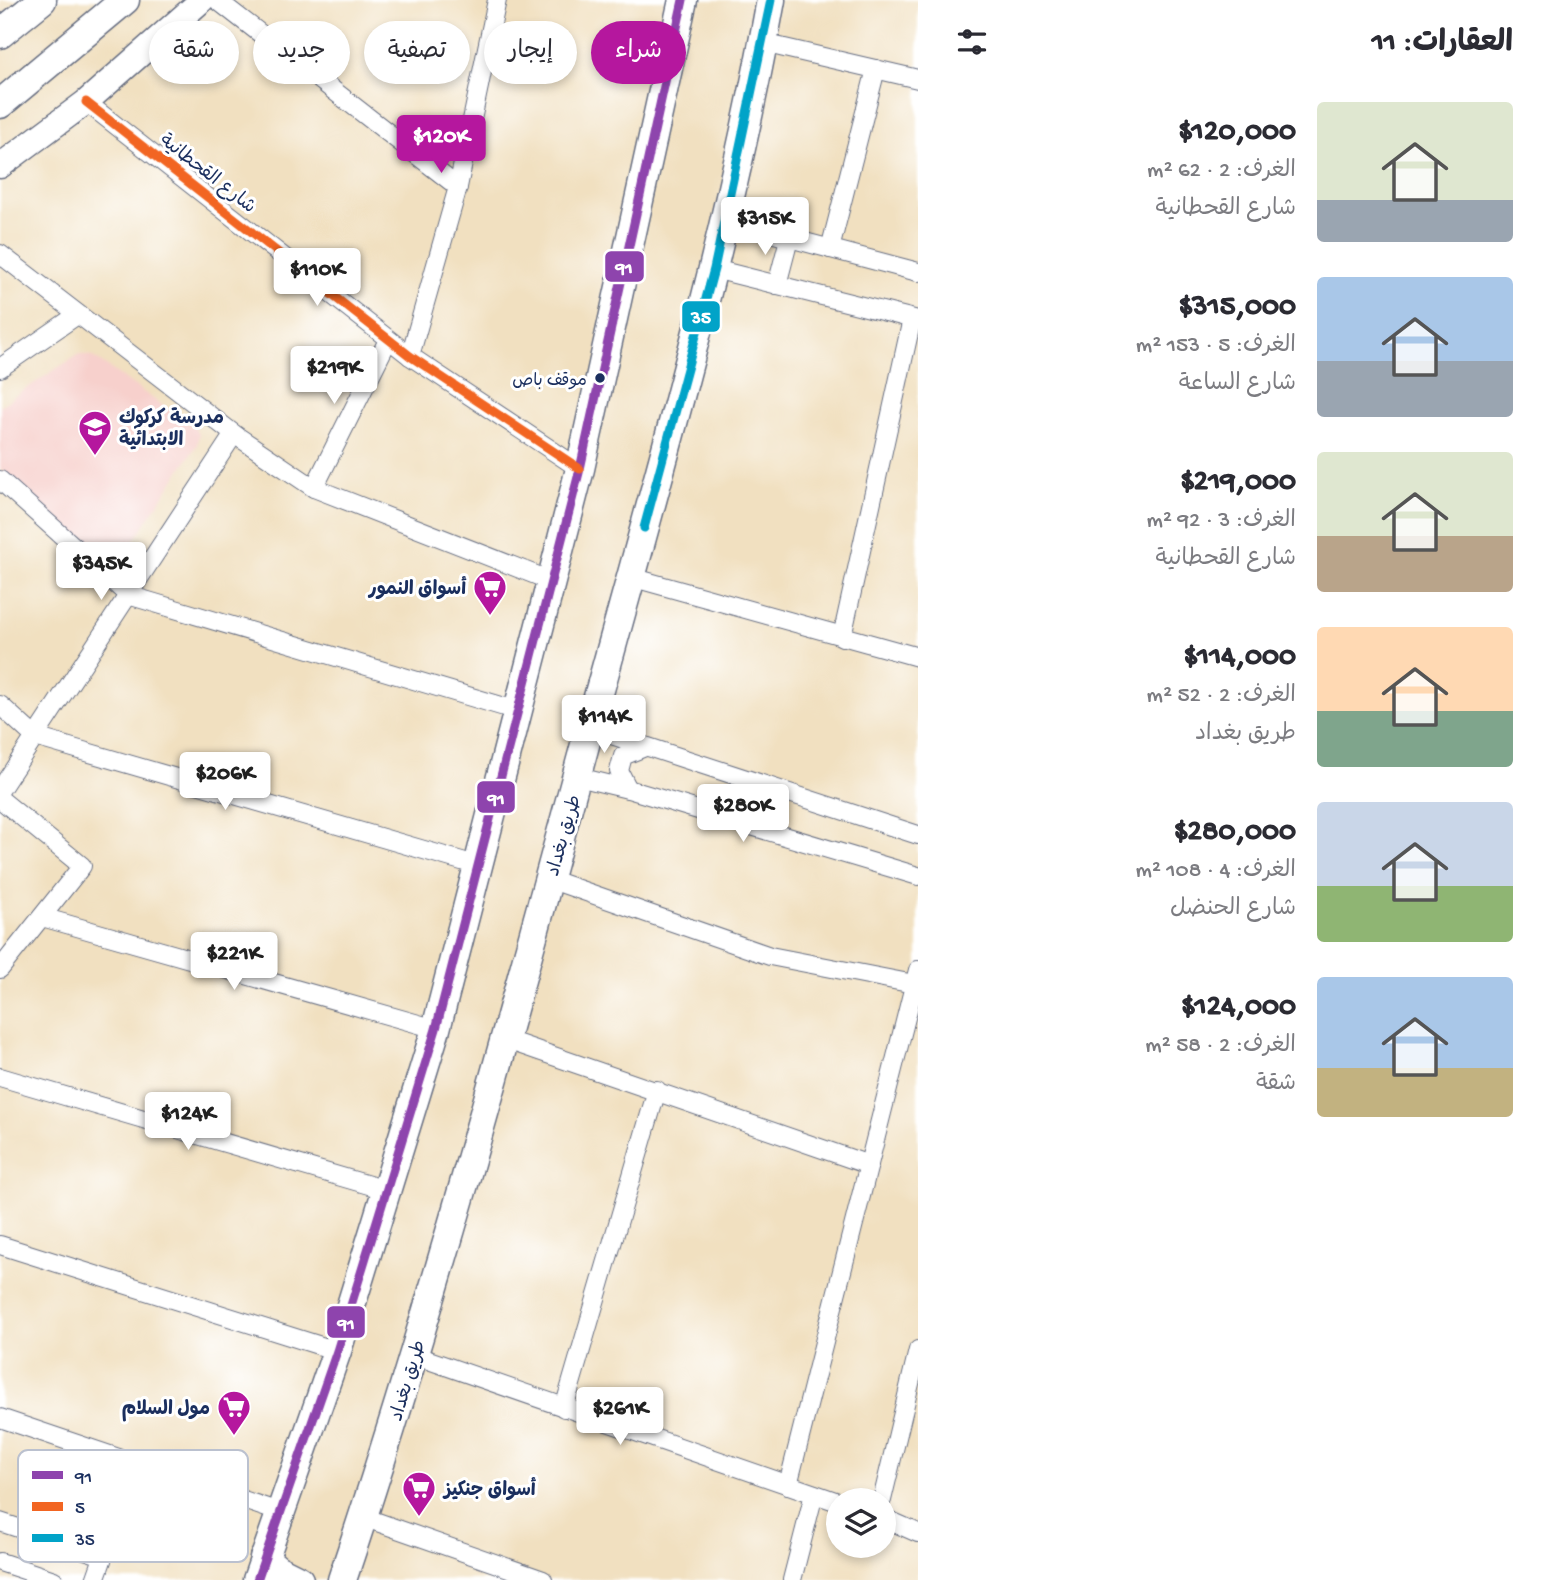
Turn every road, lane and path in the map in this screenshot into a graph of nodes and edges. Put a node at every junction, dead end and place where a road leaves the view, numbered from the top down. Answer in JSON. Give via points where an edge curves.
{"nodes":[{"id":1,"x":42,"y":0,"type":"edge"},
{"id":2,"x":125,"y":0,"type":"edge"},
{"id":3,"x":202,"y":0,"type":"edge"},
{"id":4,"x":217,"y":0,"type":"edge"},
{"id":5,"x":497,"y":0,"type":"edge"},
{"id":6,"x":683,"y":0,"type":"edge"},
{"id":7,"x":771,"y":0,"type":"edge"},
{"id":8,"x":0,"y":34,"type":"edge"},
{"id":9,"x":763,"y":43,"type":"junction"},
{"id":10,"x":876,"y":69,"type":"junction"},
{"id":11,"x":918,"y":79,"type":"edge"},
{"id":12,"x":86,"y":102,"type":"junction"},
{"id":13,"x":0,"y":104,"type":"edge"},
{"id":14,"x":0,"y":166,"type":"edge"},
{"id":15,"x":458,"y":187,"type":"junction"},
{"id":16,"x":725,"y":221,"type":"junction"},
{"id":17,"x":789,"y":239,"type":"junction"},
{"id":18,"x":830,"y":249,"type":"junction"},
{"id":19,"x":0,"y":254,"type":"edge"},
{"id":20,"x":714,"y":269,"type":"junction"},
{"id":21,"x":918,"y":272,"type":"edge"},
{"id":22,"x":777,"y":285,"type":"junction"},
{"id":23,"x":77,"y":315,"type":"junction"},
{"id":24,"x":915,"y":320,"type":"edge"},
{"id":25,"x":388,"y":340,"type":"junction"},
{"id":26,"x":410,"y":356,"type":"junction"},
{"id":27,"x":0,"y":368,"type":"edge"},
{"id":28,"x":234,"y":434,"type":"junction"},
{"id":29,"x":580,"y":469,"type":"junction"},
{"id":30,"x":0,"y":480,"type":"edge"},
{"id":31,"x":314,"y":488,"type":"junction"},
{"id":32,"x":631,"y":577,"type":"junction"},
{"id":33,"x":551,"y":581,"type":"junction"},
{"id":34,"x":128,"y":595,"type":"junction"},
{"id":35,"x":842,"y":637,"type":"junction"},
{"id":36,"x":918,"y":657,"type":"edge"},
{"id":37,"x":0,"y":705,"type":"edge"},
{"id":38,"x":518,"y":711,"type":"junction"},
{"id":39,"x":590,"y":728,"type":"junction"},
{"id":40,"x":35,"y":737,"type":"junction"},
{"id":41,"x":645,"y":747,"type":"junction"},
{"id":42,"x":578,"y":777,"type":"junction"},
{"id":43,"x":628,"y":789,"type":"junction"},
{"id":44,"x":0,"y":790,"type":"edge"},
{"id":45,"x":0,"y":799,"type":"edge"},
{"id":46,"x":918,"y":835,"type":"edge"},
{"id":47,"x":480,"y":866,"type":"junction"},
{"id":48,"x":918,"y":876,"type":"edge"},
{"id":49,"x":549,"y":879,"type":"junction"},
{"id":50,"x":42,"y":917,"type":"junction"},
{"id":51,"x":0,"y":969,"type":"edge"},
{"id":52,"x":916,"y":977,"type":"edge"},
{"id":53,"x":436,"y":1029,"type":"junction"},
{"id":54,"x":507,"y":1040,"type":"junction"},
{"id":55,"x":0,"y":1077,"type":"edge"},
{"id":56,"x":657,"y":1090,"type":"junction"},
{"id":57,"x":869,"y":1166,"type":"junction"},
{"id":58,"x":386,"y":1190,"type":"junction"},
{"id":59,"x":0,"y":1245,"type":"edge"},
{"id":60,"x":918,"y":1350,"type":"edge"},
{"id":61,"x":337,"y":1351,"type":"junction"},
{"id":62,"x":414,"y":1355,"type":"junction"},
{"id":63,"x":564,"y":1408,"type":"junction"},
{"id":64,"x":0,"y":1418,"type":"edge"},
{"id":65,"x":93,"y":1450,"type":"edge"},
{"id":66,"x":788,"y":1485,"type":"junction"},
{"id":67,"x":885,"y":1488,"type":"edge"},
{"id":68,"x":814,"y":1494,"type":"junction"},
{"id":69,"x":826,"y":1498,"type":"edge"},
{"id":70,"x":248,"y":1502,"type":"edge"},
{"id":71,"x":279,"y":1512,"type":"junction"},
{"id":72,"x":363,"y":1517,"type":"junction"},
{"id":73,"x":0,"y":1522,"type":"edge"},
{"id":74,"x":896,"y":1523,"type":"edge"},
{"id":75,"x":18,"y":1528,"type":"edge"},
{"id":76,"x":918,"y":1533,"type":"edge"},
{"id":77,"x":0,"y":1562,"type":"edge"},
{"id":78,"x":101,"y":1562,"type":"edge"},
{"id":79,"x":261,"y":1569,"type":"edge"},
{"id":80,"x":54,"y":1580,"type":"edge"},
{"id":81,"x":95,"y":1580,"type":"edge"},
{"id":82,"x":299,"y":1580,"type":"edge"},
{"id":83,"x":342,"y":1580,"type":"edge"},
{"id":84,"x":543,"y":1580,"type":"edge"},
{"id":85,"x":792,"y":1580,"type":"edge"}],
"edges":[{"from":1,"to":8,"type":"main road"},
{"from":2,"to":13,"type":"main road"},
{"from":3,"to":12,"type":"street"},
{"from":4,"to":15,"type":"street"},
{"from":5,"to":15,"type":"street"},
{"from":6,"to":29,"type":"main road"},
{"from":7,"to":9,"type":"main road","name":"طريق بغداد"},
{"from":9,"to":10,"type":"street"},
{"from":9,"to":16,"type":"main road","name":"طريق بغداد"},
{"from":10,"to":11,"type":"street"},
{"from":10,"to":18,"type":"street"},
{"from":12,"to":14,"type":"street"},
{"from":12,"to":25,"type":"street","name":"شارع القحطانية"},
{"from":15,"to":26,"type":"street"},
{"from":16,"to":17,"type":"street"},
{"from":16,"to":20,"type":"main road","name":"طريق بغداد"},
{"from":17,"to":18,"type":"street"},
{"from":17,"to":22,"type":"street"},
{"from":18,"to":21,"type":"street"},
{"from":19,"to":23,"type":"street"},
{"from":20,"to":22,"type":"street"},
{"from":20,"to":32,"type":"main road","name":"طريق بغداد"},
{"from":22,"to":24,"type":"street"},
{"from":23,"to":27,"type":"street"},
{"from":23,"to":28,"type":"street"},
{"from":24,"to":35,"type":"street"},
{"from":25,"to":26,"type":"street","name":"شارع القحطانية"},
{"from":25,"to":31,"type":"street"},
{"from":26,"to":29,"type":"street","name":"شارع القحطانية"},
{"from":28,"to":31,"type":"street"},
{"from":28,"to":34,"type":"street"},
{"from":29,"to":33,"type":"main road"},
{"from":30,"to":34,"type":"street"},
{"from":31,"to":33,"type":"street"},
{"from":32,"to":35,"type":"street"},
{"from":32,"to":39,"type":"main road","name":"طريق بغداد"},
{"from":33,"to":38,"type":"main road"},
{"from":34,"to":38,"type":"street"},
{"from":34,"to":40,"type":"street"},
{"from":35,"to":36,"type":"street"},
{"from":37,"to":40,"type":"street"},
{"from":38,"to":47,"type":"main road"},
{"from":39,"to":41,"type":"street"},
{"from":39,"to":42,"type":"main road","name":"طريق بغداد"},
{"from":40,"to":44,"type":"street"},
{"from":40,"to":47,"type":"street"},
{"from":41,"to":43,"type":"street","via":[[623,756],[619,771]]},
{"from":41,"to":46,"type":"street"},
{"from":42,"to":43,"type":"street"},
{"from":42,"to":49,"type":"main road","name":"طريق بغداد"},
{"from":43,"to":48,"type":"street"},
{"from":45,"to":50,"type":"street","via":[[82,866]]},
{"from":47,"to":53,"type":"main road"},
{"from":49,"to":52,"type":"street","via":[[770,956]]},
{"from":49,"to":54,"type":"main road","name":"طريق بغداد"},
{"from":50,"to":51,"type":"street"},
{"from":50,"to":53,"type":"street"},
{"from":52,"to":57,"type":"street"},
{"from":53,"to":58,"type":"main road"},
{"from":54,"to":56,"type":"street"},
{"from":54,"to":62,"type":"main road","name":"طريق بغداد"},
{"from":55,"to":58,"type":"street"},
{"from":56,"to":57,"type":"street"},
{"from":56,"to":63,"type":"street"},
{"from":57,"to":66,"type":"street"},
{"from":58,"to":61,"type":"main road"},
{"from":59,"to":61,"type":"street"},
{"from":60,"to":67,"type":"street"},
{"from":61,"to":71,"type":"main road"},
{"from":62,"to":63,"type":"street"},
{"from":62,"to":72,"type":"main road","name":"طريق بغداد"},
{"from":63,"to":66,"type":"street"},
{"from":64,"to":65,"type":"street"},
{"from":66,"to":68,"type":"street"},
{"from":68,"to":69,"type":"street"},
{"from":68,"to":85,"type":"street"},
{"from":70,"to":71,"type":"street"},
{"from":71,"to":79,"type":"main road"},
{"from":72,"to":83,"type":"main road","name":"طريق بغداد"},
{"from":72,"to":84,"type":"street"},
{"from":73,"to":75,"type":"street"},
{"from":74,"to":76,"type":"street"},
{"from":77,"to":80,"type":"street"},
{"from":78,"to":81,"type":"street"},
{"from":79,"to":82,"type":"main road","via":[[277,1569]]}]}
